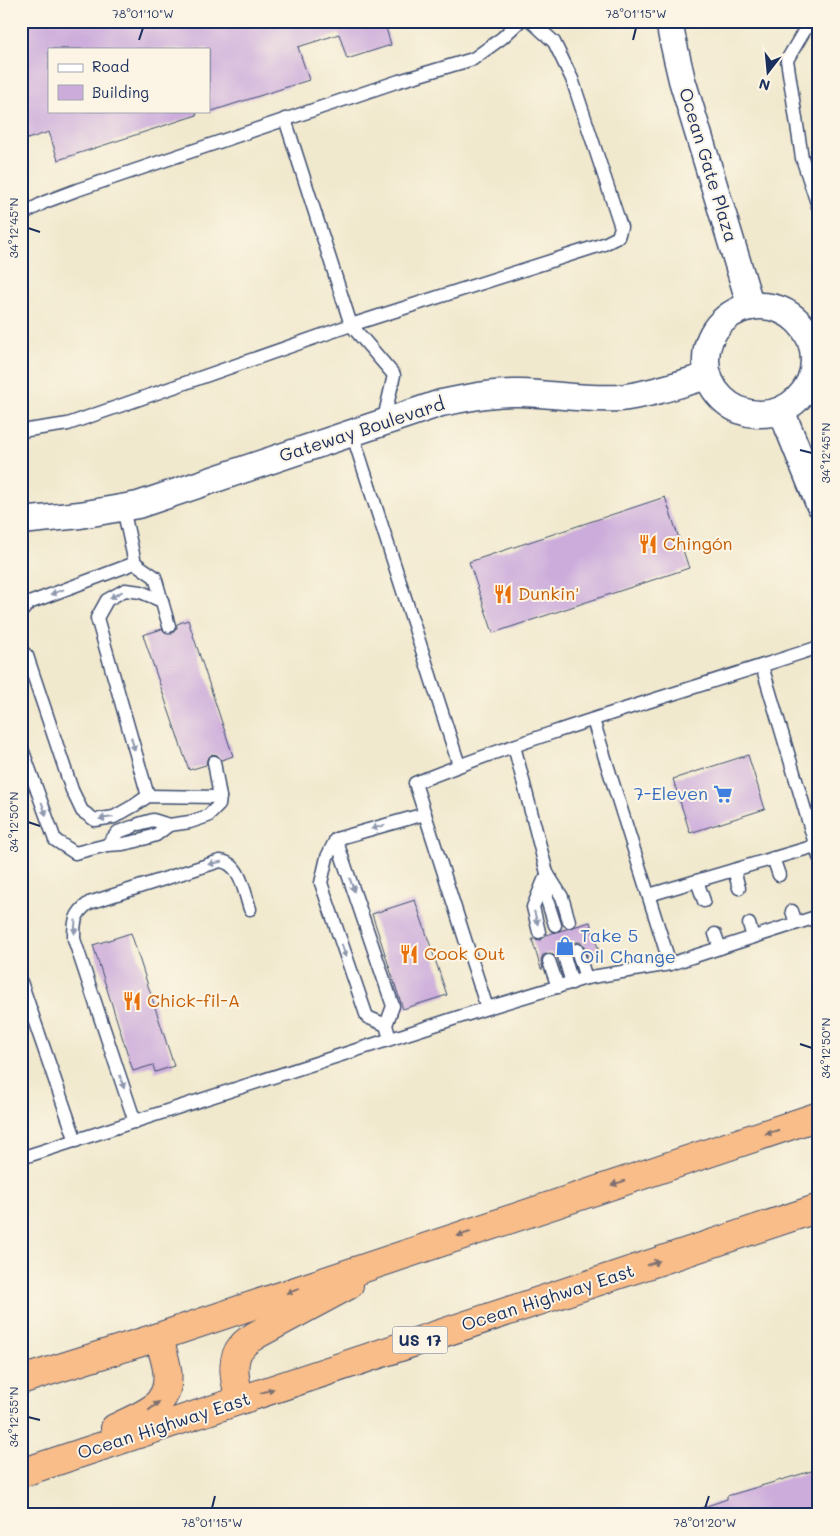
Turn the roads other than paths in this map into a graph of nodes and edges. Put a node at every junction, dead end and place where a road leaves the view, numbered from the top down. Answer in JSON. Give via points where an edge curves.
{"nodes":[{"id":1,"x":520,"y":21,"type":"edge"},
{"id":2,"x":531,"y":21,"type":"edge"},
{"id":3,"x":670,"y":21,"type":"edge"},
{"id":4,"x":810,"y":21,"type":"edge"},
{"id":5,"x":285,"y":120,"type":"junction"},
{"id":6,"x":819,"y":209,"type":"edge"},
{"id":7,"x":21,"y":215,"type":"edge"},
{"id":8,"x":751,"y":307,"type":"junction"},
{"id":9,"x":351,"y":325,"type":"junction"},
{"id":10,"x":815,"y":342,"type":"edge"},
{"id":11,"x":708,"y":376,"type":"junction"},
{"id":12,"x":780,"y":410,"type":"junction"},
{"id":13,"x":383,"y":423,"type":"junction"},
{"id":14,"x":21,"y":431,"type":"edge"},
{"id":15,"x":352,"y":433,"type":"junction"},
{"id":16,"x":819,"y":504,"type":"edge"},
{"id":17,"x":123,"y":508,"type":"junction"},
{"id":18,"x":21,"y":521,"type":"edge"},
{"id":19,"x":135,"y":563,"type":"junction"},
{"id":20,"x":162,"y":601,"type":"junction"},
{"id":21,"x":21,"y":612,"type":"edge"},
{"id":22,"x":169,"y":626,"type":"dead end"},
{"id":23,"x":819,"y":647,"type":"edge"},
{"id":24,"x":21,"y":650,"type":"edge"},
{"id":25,"x":762,"y":666,"type":"junction"},
{"id":26,"x":593,"y":720,"type":"junction"},
{"id":27,"x":21,"y":746,"type":"edge"},
{"id":28,"x":514,"y":746,"type":"junction"},
{"id":29,"x":214,"y":762,"type":"dead end"},
{"id":30,"x":459,"y":765,"type":"junction"},
{"id":31,"x":148,"y":796,"type":"junction"},
{"id":32,"x":220,"y":797,"type":"junction"},
{"id":33,"x":425,"y":814,"type":"junction"},
{"id":34,"x":168,"y":825,"type":"junction"},
{"id":35,"x":336,"y":839,"type":"junction"},
{"id":36,"x":107,"y":845,"type":"junction"},
{"id":37,"x":817,"y":851,"type":"edge"},
{"id":38,"x":773,"y":858,"type":"junction"},
{"id":39,"x":734,"y":870,"type":"junction"},
{"id":40,"x":547,"y":873,"type":"junction"},
{"id":41,"x":779,"y":875,"type":"dead end"},
{"id":42,"x":697,"y":881,"type":"junction"},
{"id":43,"x":739,"y":888,"type":"dead end"},
{"id":44,"x":649,"y":895,"type":"junction"},
{"id":45,"x":704,"y":901,"type":"dead end"},
{"id":46,"x":250,"y":909,"type":"dead end"},
{"id":47,"x":819,"y":916,"type":"edge"},
{"id":48,"x":569,"y":921,"type":"dead end"},
{"id":49,"x":749,"y":924,"type":"dead end"},
{"id":50,"x":555,"y":925,"type":"dead end"},
{"id":51,"x":540,"y":932,"type":"dead end"},
{"id":52,"x":715,"y":934,"type":"dead end"},
{"id":53,"x":753,"y":937,"type":"junction"},
{"id":54,"x":720,"y":948,"type":"junction"},
{"id":55,"x":577,"y":950,"type":"dead end"},
{"id":56,"x":564,"y":956,"type":"dead end"},
{"id":57,"x":549,"y":961,"type":"dead end"},
{"id":58,"x":670,"y":964,"type":"junction"},
{"id":59,"x":586,"y":978,"type":"junction"},
{"id":60,"x":21,"y":982,"type":"edge"},
{"id":61,"x":572,"y":982,"type":"junction"},
{"id":62,"x":558,"y":987,"type":"junction"},
{"id":63,"x":486,"y":1008,"type":"junction"},
{"id":64,"x":386,"y":1025,"type":"junction"},
{"id":65,"x":391,"y":1039,"type":"junction"},
{"id":66,"x":819,"y":1116,"type":"edge"},
{"id":67,"x":135,"y":1122,"type":"junction"},
{"id":68,"x":76,"y":1141,"type":"junction"},
{"id":69,"x":21,"y":1158,"type":"edge"},
{"id":70,"x":819,"y":1204,"type":"edge"},
{"id":71,"x":819,"y":1208,"type":"edge"},
{"id":72,"x":790,"y":1217,"type":"junction"},
{"id":73,"x":414,"y":1250,"type":"junction"},
{"id":74,"x":158,"y":1337,"type":"junction"},
{"id":75,"x":21,"y":1380,"type":"edge"},
{"id":76,"x":242,"y":1400,"type":"junction"},
{"id":77,"x":50,"y":1463,"type":"junction"},
{"id":78,"x":21,"y":1473,"type":"edge"}],
"edges":[{"from":1,"to":5,"type":"lane","via":[[473,59]]},
{"from":2,"to":9,"type":"lane","via":[[554,42],[572,79],[621,227],[618,237]]},
{"from":3,"to":8,"type":"street","name":"Ocean Gate Plaza","via":[[682,80]]},
{"from":4,"to":6,"type":"lane","via":[[788,60],[802,158]]},
{"from":5,"to":7,"type":"lane","via":[[45,202]]},
{"from":5,"to":9,"type":"lane"},
{"from":8,"to":10,"type":"street","via":[[766,306],[780,310]]},
{"from":8,"to":11,"type":"street","via":[[730,315],[714,332],[708,346]]},
{"from":9,"to":13,"type":"lane","via":[[394,375]]},
{"from":9,"to":14,"type":"lane","via":[[68,424]]},
{"from":10,"to":12,"type":"street","via":[[812,373],[806,388],[795,401]]},
{"from":11,"to":12,"type":"street","via":[[716,392],[745,412],[763,414]]},
{"from":11,"to":13,"type":"street","name":"Gateway Boulevard","via":[[621,398],[518,393],[468,398],[441,403]]},
{"from":12,"to":16,"type":"street"},
{"from":13,"to":15,"type":"street","name":"Gateway Boulevard"},
{"from":15,"to":17,"type":"street","name":"Gateway Boulevard"},
{"from":15,"to":30,"type":"lane"},
{"from":17,"to":18,"type":"street","name":"Gateway Boulevard"},
{"from":17,"to":19,"type":"lane"},
{"from":19,"to":20,"type":"lane","via":[[155,578]]},
{"from":19,"to":21,"type":"lane","one_way":true,"via":[[29,603]]},
{"from":20,"to":22,"type":"lane"},
{"from":20,"to":31,"type":"lane","one_way":true,"via":[[141,592],[125,590],[106,600],[97,618]]},
{"from":23,"to":25,"type":"lane"},
{"from":31,"to":24,"type":"lane","one_way":true,"via":[[114,817],[95,820],[82,811],[26,656]]},
{"from":25,"to":26,"type":"lane"},
{"from":25,"to":37,"type":"lane"},
{"from":26,"to":28,"type":"lane"},
{"from":26,"to":44,"type":"lane"},
{"from":27,"to":36,"type":"lane","one_way":true,"via":[[55,840],[75,853]]},
{"from":28,"to":30,"type":"lane"},
{"from":28,"to":40,"type":"lane"},
{"from":29,"to":32,"type":"lane"},
{"from":30,"to":33,"type":"lane","via":[[415,783]]},
{"from":31,"to":32,"type":"lane"},
{"from":32,"to":34,"type":"lane","via":[[219,805],[208,816]]},
{"from":33,"to":35,"type":"lane","one_way":true},
{"from":33,"to":63,"type":"lane"},
{"from":34,"to":36,"type":"lane","via":[[156,835]]},
{"from":34,"to":36,"type":"lane","via":[[153,820],[118,832]]},
{"from":35,"to":64,"type":"lane","one_way":true,"via":[[393,1006]]},
{"from":35,"to":64,"type":"lane","one_way":true,"via":[[320,884],[367,1017]]},
{"from":37,"to":38,"type":"lane"},
{"from":38,"to":39,"type":"lane"},
{"from":38,"to":41,"type":"lane"},
{"from":39,"to":42,"type":"lane"},
{"from":39,"to":43,"type":"lane"},
{"from":40,"to":48,"type":"lane","via":[[562,897]]},
{"from":40,"to":50,"type":"lane","via":[[547,900]]},
{"from":40,"to":51,"type":"lane","one_way":true,"via":[[533,907]]},
{"from":42,"to":44,"type":"lane"},
{"from":42,"to":45,"type":"lane"},
{"from":44,"to":58,"type":"lane"},
{"from":46,"to":67,"type":"lane","one_way":true,"via":[[238,874],[233,866],[220,861],[89,903],[76,915],[74,939]]},
{"from":47,"to":53,"type":"lane","via":[[794,917]]},
{"from":49,"to":53,"type":"lane"},
{"from":52,"to":54,"type":"lane"},
{"from":53,"to":54,"type":"lane"},
{"from":54,"to":58,"type":"lane"},
{"from":55,"to":59,"type":"lane"},
{"from":56,"to":61,"type":"lane"},
{"from":57,"to":62,"type":"lane"},
{"from":58,"to":59,"type":"lane"},
{"from":59,"to":61,"type":"lane"},
{"from":60,"to":68,"type":"lane"},
{"from":61,"to":62,"type":"lane"},
{"from":62,"to":63,"type":"lane"},
{"from":63,"to":65,"type":"lane"},
{"from":64,"to":65,"type":"lane"},
{"from":65,"to":67,"type":"lane"},
{"from":66,"to":73,"type":"highway","one_way":true},
{"from":67,"to":68,"type":"lane"},
{"from":68,"to":69,"type":"lane"},
{"from":70,"to":72,"type":"highway"},
{"from":71,"to":72,"type":"highway","name":"Ocean Highway East","number":"US 17"},
{"from":76,"to":72,"type":"highway","name":"Ocean Highway East","number":"US 17","one_way":true},
{"from":73,"to":74,"type":"highway","one_way":true},
{"from":73,"to":76,"type":"highway","via":[[242,1345],[235,1371]]},
{"from":74,"to":75,"type":"highway"},
{"from":77,"to":74,"type":"highway","one_way":true,"via":[[153,1408],[164,1396],[168,1382],[167,1364]]},
{"from":76,"to":77,"type":"highway","name":"Ocean Highway East","number":"US 17"},
{"from":77,"to":78,"type":"highway","name":"Ocean Highway East","number":"US 17"}]}
